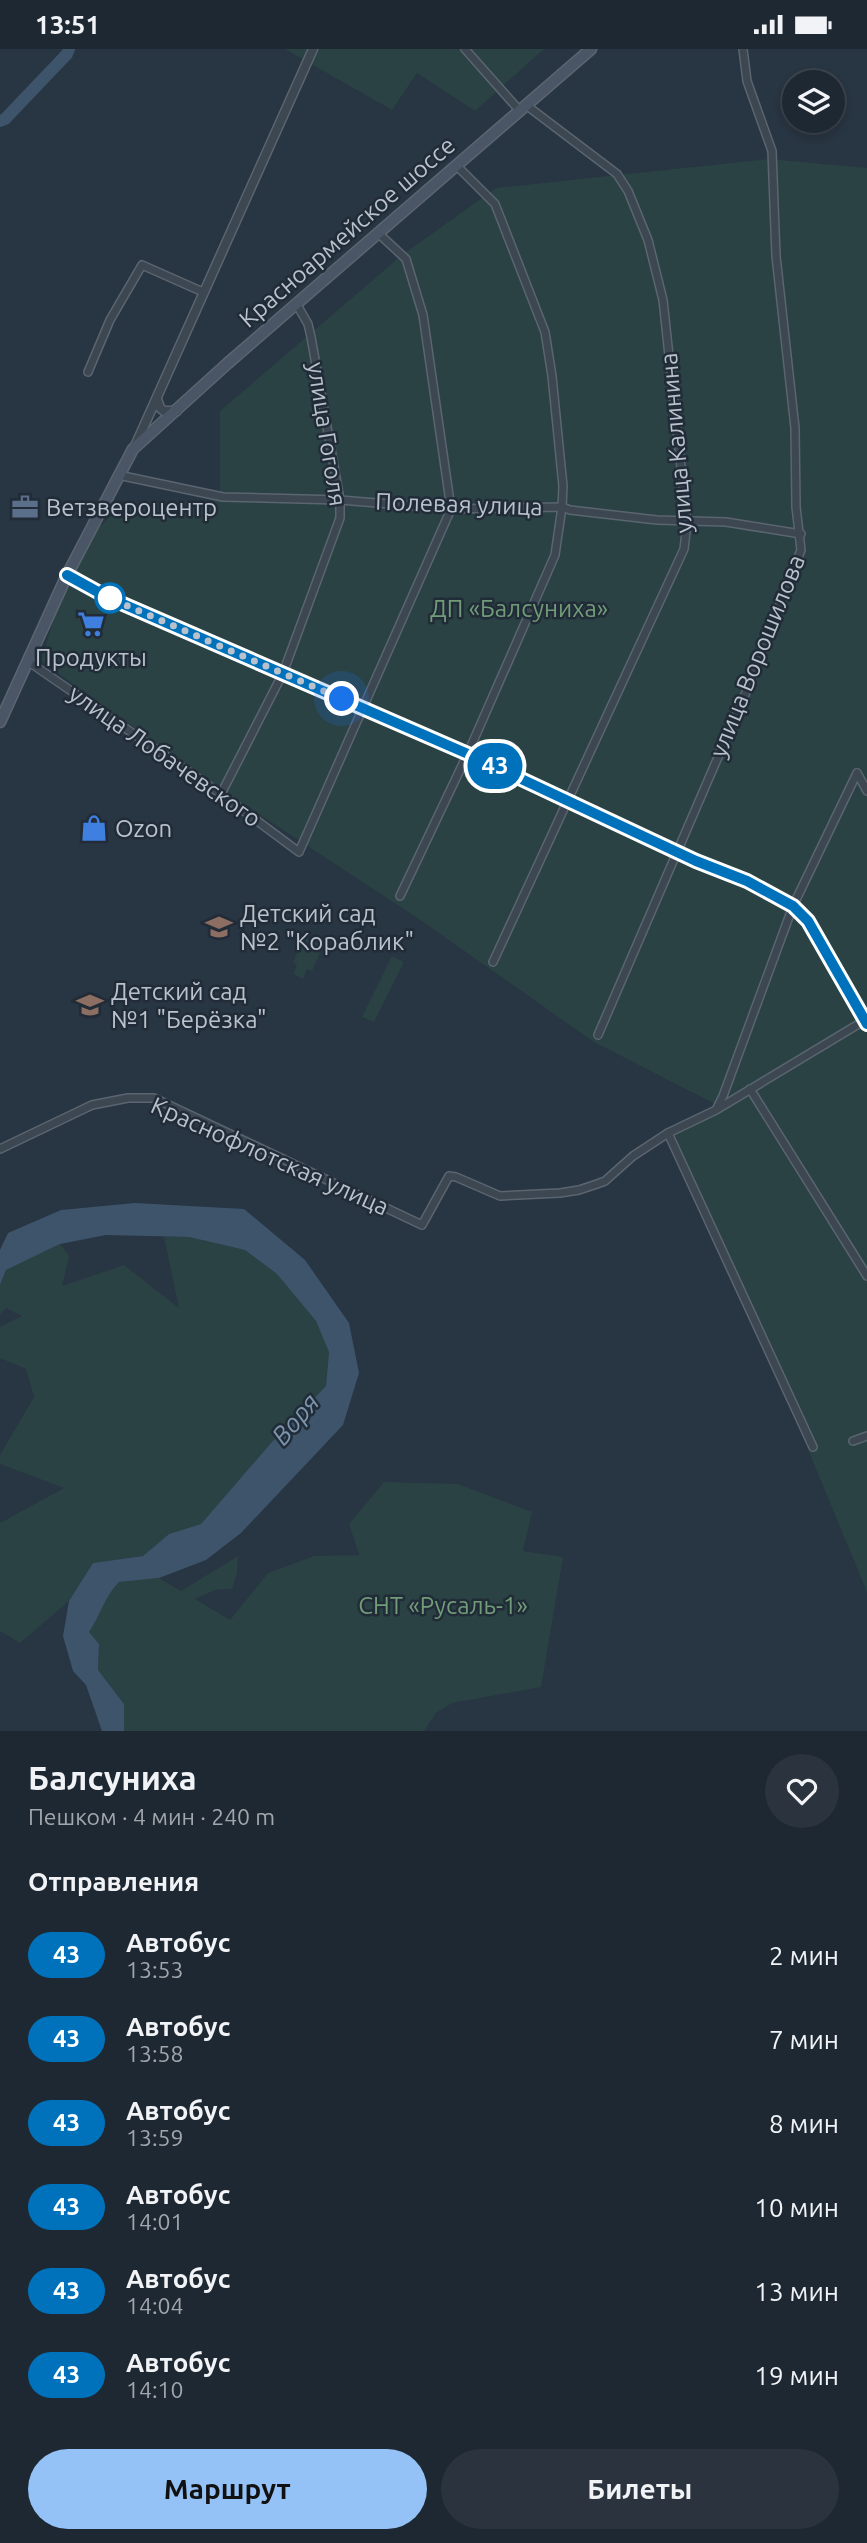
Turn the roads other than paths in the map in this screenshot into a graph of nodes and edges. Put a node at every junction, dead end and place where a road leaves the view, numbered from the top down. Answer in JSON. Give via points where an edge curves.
{"nodes":[{"id":1,"x":313,"y":49,"type":"edge"},
{"id":2,"x":465,"y":49,"type":"edge"},
{"id":3,"x":591,"y":49,"type":"edge"},
{"id":4,"x":743,"y":49,"type":"edge"},
{"id":5,"x":523,"y":107,"type":"junction"},
{"id":6,"x":456,"y":165,"type":"junction"},
{"id":7,"x":378,"y":233,"type":"junction"},
{"id":8,"x":203,"y":292,"type":"junction"},
{"id":9,"x":297,"y":305,"type":"junction"},
{"id":10,"x":88,"y":372,"type":"dead end"},
{"id":11,"x":157,"y":399,"type":"junction"},
{"id":12,"x":177,"y":411,"type":"junction"},
{"id":13,"x":133,"y":449,"type":"junction"},
{"id":14,"x":118,"y":475,"type":"junction"},
{"id":15,"x":340,"y":500,"type":"junction"},
{"id":16,"x":562,"y":507,"type":"junction"},
{"id":17,"x":451,"y":509,"type":"junction"},
{"id":18,"x":687,"y":523,"type":"junction"},
{"id":19,"x":801,"y":534,"type":"junction"},
{"id":20,"x":67,"y":575,"type":"junction"},
{"id":21,"x":29,"y":662,"type":"junction"},
{"id":22,"x":283,"y":673,"type":"junction"},
{"id":23,"x":362,"y":708,"type":"junction"},
{"id":24,"x":0,"y":722,"type":"edge"},
{"id":25,"x":468,"y":754,"type":"junction"},
{"id":26,"x":867,"y":791,"type":"edge"},
{"id":27,"x":221,"y":794,"type":"junction"},
{"id":28,"x":568,"y":802,"type":"junction"},
{"id":29,"x":676,"y":852,"type":"junction"},
{"id":30,"x":400,"y":896,"type":"dead end"},
{"id":31,"x":793,"y":906,"type":"junction"},
{"id":32,"x":493,"y":962,"type":"dead end"},
{"id":33,"x":866,"y":1021,"type":"edge"},
{"id":34,"x":598,"y":1035,"type":"dead end"},
{"id":35,"x":750,"y":1089,"type":"junction"},
{"id":36,"x":716,"y":1110,"type":"junction"},
{"id":37,"x":668,"y":1133,"type":"junction"},
{"id":38,"x":0,"y":1149,"type":"edge"},
{"id":39,"x":867,"y":1276,"type":"edge"},
{"id":40,"x":867,"y":1436,"type":"edge"},
{"id":41,"x":853,"y":1441,"type":"dead end"},
{"id":42,"x":813,"y":1447,"type":"dead end"}],
"edges":[{"from":1,"to":8,"type":"street"},
{"from":2,"to":5,"type":"street","name":"улица Калинина"},
{"from":3,"to":5,"type":"main road","name":"Красноармейское шоссе"},
{"from":4,"to":19,"type":"street","name":"улица Ворошилова","via":[[747,81],[772,151],[776,256],[795,428]]},
{"from":5,"to":6,"type":"main road","name":"Красноармейское шоссе"},
{"from":5,"to":18,"type":"street","name":"улица Калинина","via":[[617,174],[648,240],[663,300]]},
{"from":6,"to":7,"type":"main road","name":"Красноармейское шоссе"},
{"from":6,"to":16,"type":"street","via":[[495,204],[545,332],[561,459]]},
{"from":7,"to":9,"type":"main road","name":"Красноармейское шоссе"},
{"from":7,"to":17,"type":"street","via":[[406,259],[423,315]]},
{"from":8,"to":10,"type":"street","via":[[142,265],[110,320]]},
{"from":8,"to":11,"type":"street"},
{"from":9,"to":12,"type":"main road","name":"Красноармейское шоссе"},
{"from":9,"to":15,"type":"street","name":"улица Гоголя","via":[[311,337]]},
{"from":11,"to":12,"type":"street","via":[[164,411]]},
{"from":11,"to":13,"type":"street"},
{"from":12,"to":13,"type":"main road","name":"Красноармейское шоссе"},
{"from":13,"to":14,"type":"main road","name":"Красноармейское шоссе"},
{"from":14,"to":15,"type":"street","name":"Полевая улица","via":[[223,497]]},
{"from":14,"to":20,"type":"main road","name":"Красноармейское шоссе"},
{"from":15,"to":17,"type":"street","name":"Полевая улица"},
{"from":15,"to":22,"type":"street","name":"улица Гоголя","via":[[341,518]]},
{"from":16,"to":17,"type":"street","name":"Полевая улица"},
{"from":16,"to":18,"type":"street","name":"Полевая улица"},
{"from":16,"to":25,"type":"street","via":[[555,555]]},
{"from":17,"to":23,"type":"street"},
{"from":18,"to":19,"type":"street","name":"Полевая улица","via":[[726,522]]},
{"from":18,"to":28,"type":"street","name":"улица Калинина","via":[[684,549]]},
{"from":19,"to":29,"type":"street","name":"улица Ворошилова","via":[[799,559]]},
{"from":20,"to":21,"type":"main road","name":"Красноармейское шоссе"},
{"from":20,"to":22,"type":"street","via":[[107,597]]},
{"from":21,"to":24,"type":"main road","name":"Красноармейское шоссе"},
{"from":21,"to":27,"type":"street","name":"улица Лобачевского"},
{"from":22,"to":23,"type":"street"},
{"from":22,"to":27,"type":"street","name":"улица Гоголя"},
{"from":23,"to":25,"type":"street"},
{"from":23,"to":27,"type":"street","name":"улица Лобачевского","via":[[299,852]]},
{"from":25,"to":28,"type":"street"},
{"from":25,"to":30,"type":"street"},
{"from":26,"to":31,"type":"street","via":[[857,773]]},
{"from":28,"to":29,"type":"street"},
{"from":28,"to":32,"type":"street","name":"улица Калинина"},
{"from":29,"to":31,"type":"street"},
{"from":29,"to":34,"type":"street","name":"улица Ворошилова"},
{"from":31,"to":33,"type":"street","via":[[808,921]]},
{"from":31,"to":36,"type":"street"},
{"from":33,"to":35,"type":"street"},
{"from":35,"to":36,"type":"street"},
{"from":35,"to":39,"type":"street"},
{"from":36,"to":37,"type":"street"},
{"from":37,"to":38,"type":"street","name":"Краснофлотская улица","via":[[605,1181],[579,1190],[500,1196],[449,1176],[422,1225],[154,1098],[92,1105]]},
{"from":37,"to":42,"type":"street"},
{"from":40,"to":41,"type":"street"}]}
